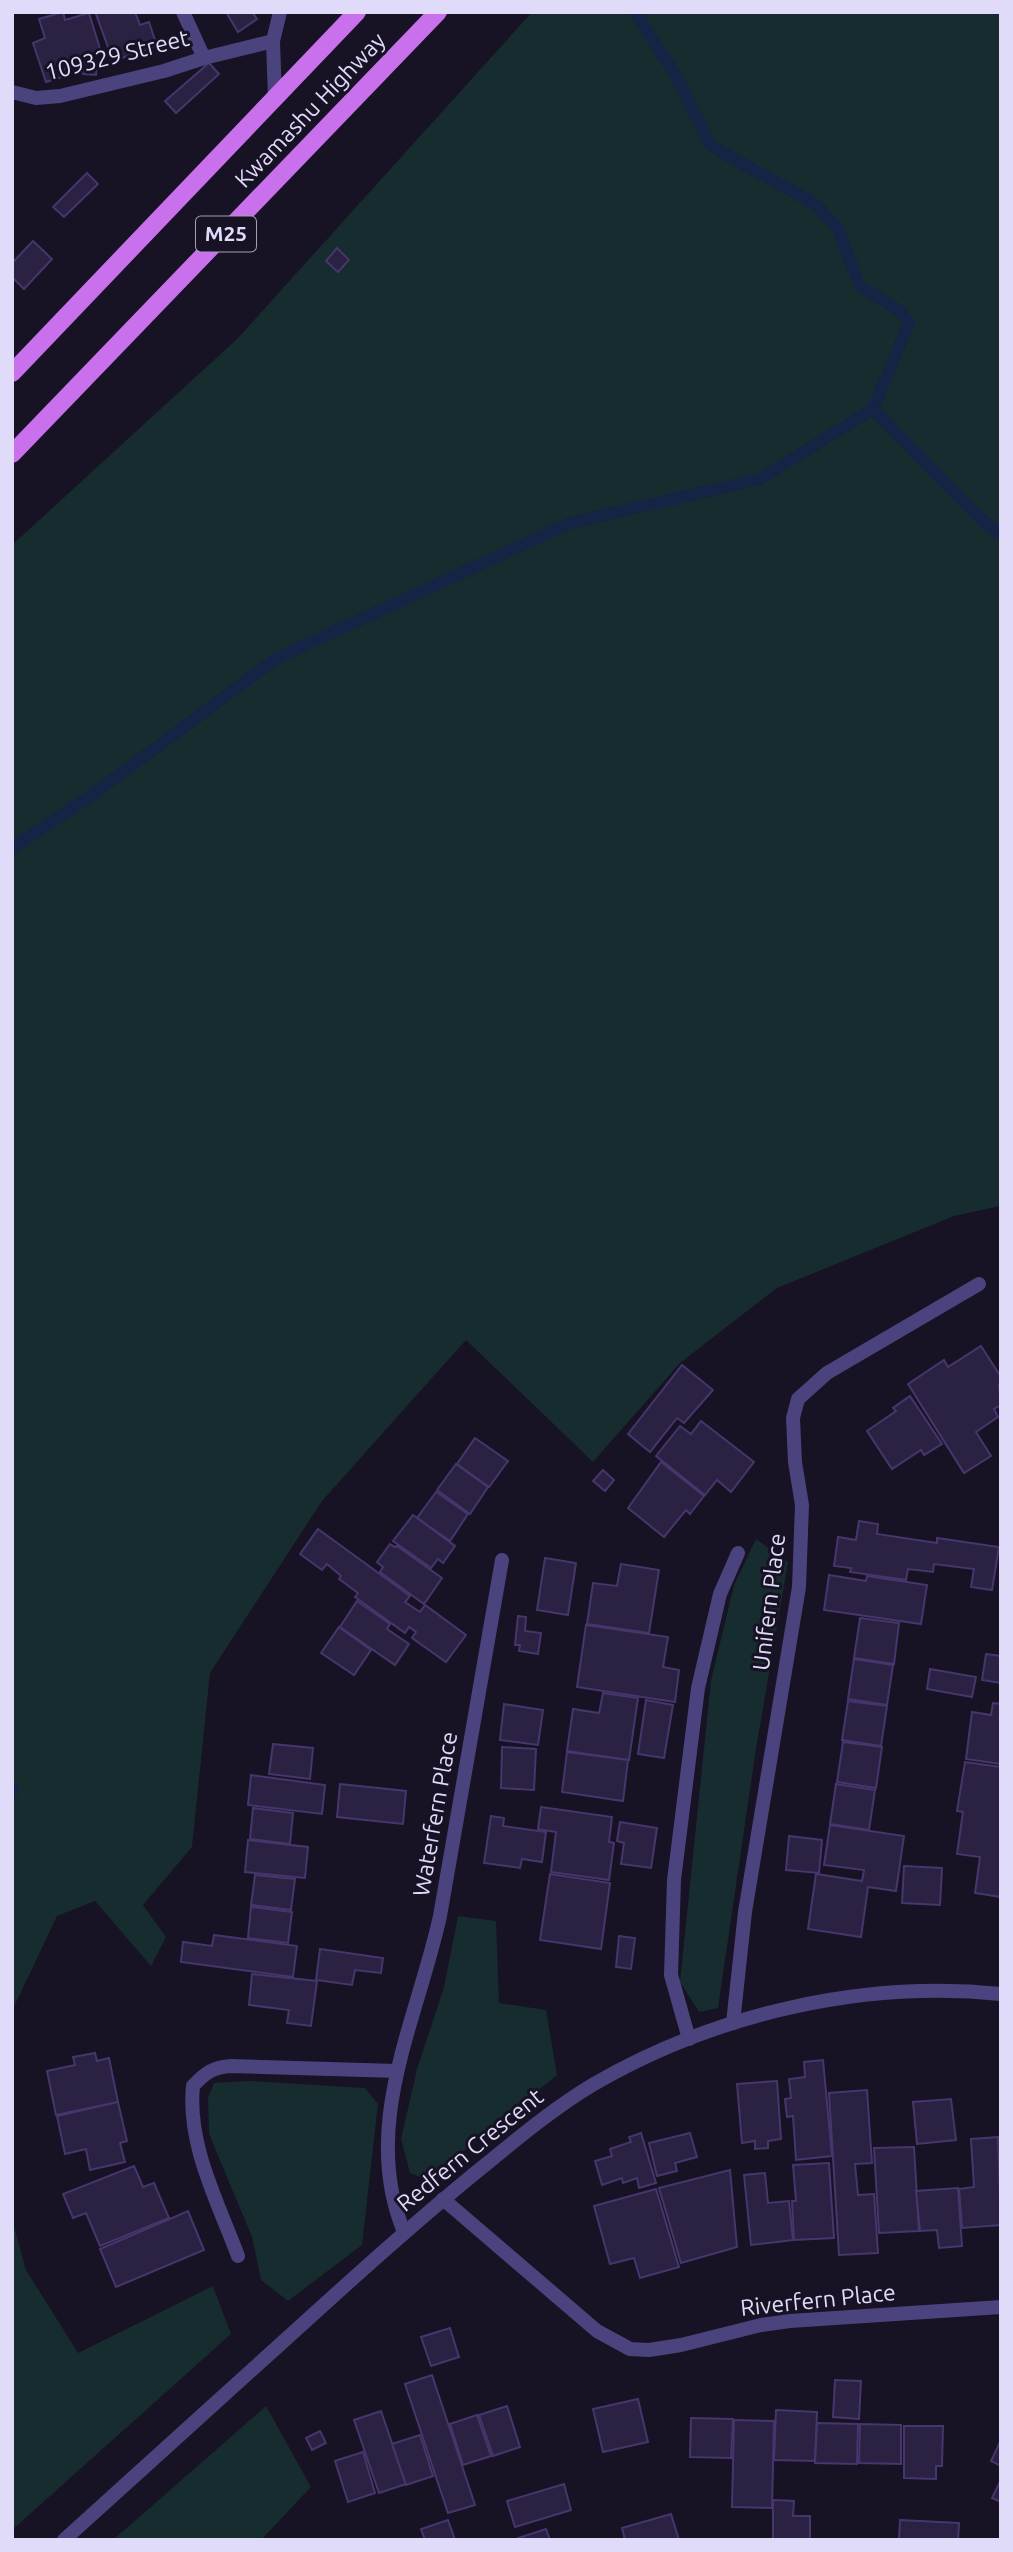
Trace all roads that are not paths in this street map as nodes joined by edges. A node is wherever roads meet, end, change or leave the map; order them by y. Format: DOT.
graph roads {
  1 [pos="183,12"];
  2 [pos="280,12"];
  3 [pos="357,12"];
  4 [pos="438,12"];
  5 [pos="274,41"];
  6 [pos="204,58"];
  7 [pos="12,92"];
  8 [pos="275,99"];
  9 [pos="12,373"];
  10 [pos="12,454"];
  11 [pos="979,1284"];
  12 [pos="738,1553"];
  13 [pos="502,1560"];
  14 [pos="1001,1994"];
  15 [pos="733,2023"];
  16 [pos="689,2039"];
  17 [pos="397,2071"];
  18 [pos="443,2199"];
  19 [pos="404,2232"];
  20 [pos="238,2256"];
  21 [pos="1001,2307"];
  22 [pos="64,2540"];
  1 -- 6 [label="street"];
  2 -- 5 [label="street"];
  3 -- 8 [label="main road, Kwamashu Highway / M25"];
  4 -- 10 [label="main road, Kwamashu Highway / M25"];
  5 -- 6 [label="street, 109329 Street"];
  5 -- 8 [label="street"];
  6 -- 7 [label="street, 109329 Street"];
  8 -- 9 [label="main road, Kwamashu Highway / M25"];
  11 -- 15 [label="street, Unifern Place"];
  12 -- 16 [label="street"];
  13 -- 17 [label="street, Waterfern Place"];
  14 -- 15 [label="street, Redfern Crescent"];
  15 -- 16 [label="street, Redfern Crescent"];
  16 -- 18 [label="street, Redfern Crescent"];
  17 -- 19 [label="street, Waterfern Place"];
  17 -- 20 [label="street"];
  18 -- 19 [label="street, Redfern Crescent"];
  18 -- 21 [label="street, Riverfern Place"];
  19 -- 22 [label="street, Redfern Crescent"];
}
